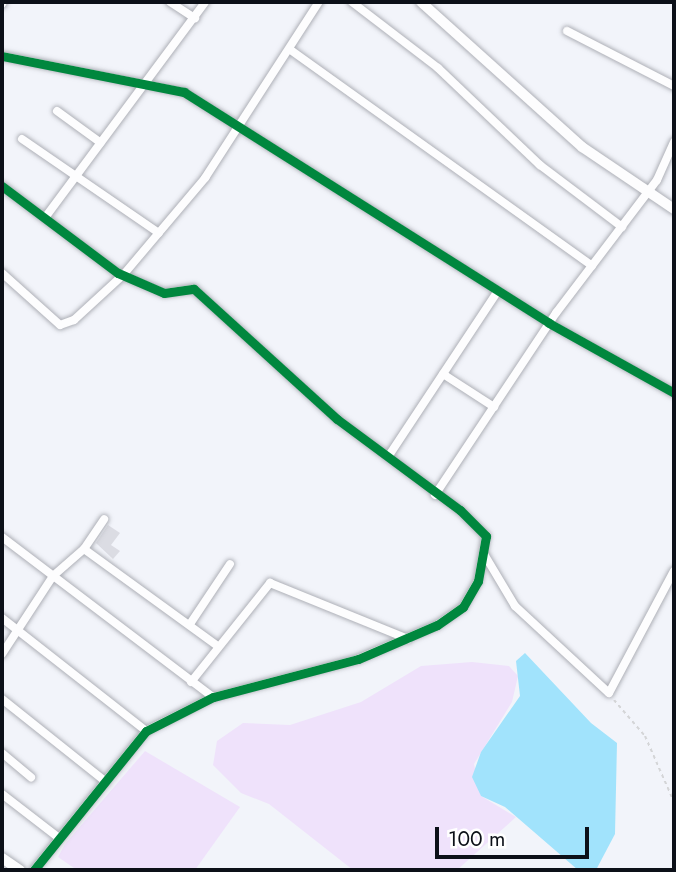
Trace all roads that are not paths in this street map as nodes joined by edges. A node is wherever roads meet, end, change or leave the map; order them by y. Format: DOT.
graph roads {
  1 [pos="170,2"];
  2 [pos="205,2"];
  3 [pos="318,2"];
  4 [pos="352,2"];
  5 [pos="421,2"];
  6 [pos="195,18"];
  7 [pos="567,31"];
  8 [pos="292,51"];
  9 [pos="2,57"];
  10 [pos="146,84"];
  11 [pos="674,86"];
  12 [pos="57,111"];
  13 [pos="243,125"];
  14 [pos="22,139"];
  15 [pos="674,142"];
  16 [pos="101,143"];
  17 [pos="78,174"];
  18 [pos="2,186"];
  19 [pos="646,194"];
  20 [pos="674,209"];
  21 [pos="47,215"];
  22 [pos="622,227"];
  23 [pos="159,233"];
  24 [pos="592,266"];
  25 [pos="2,273"];
  26 [pos="124,274"];
  27 [pos="498,291"];
  28 [pos="550,323"];
  29 [pos="443,374"];
  30 [pos="674,393"];
  31 [pos="494,407"];
  32 [pos="388,457"];
  33 [pos="435,495"];
  34 [pos="104,519"];
  35 [pos="2,537"];
  36 [pos="83,549"];
  37 [pos="484,554"];
  38 [pos="230,564"];
  39 [pos="674,571"];
  40 [pos="53,576"];
  41 [pos="2,618"];
  42 [pos="190,624"];
  43 [pos="17,631"];
  44 [pos="408,639"];
  45 [pos="215,645"];
  46 [pos="2,654"];
  47 [pos="191,682"];
  48 [pos="213,697"];
  49 [pos="2,699"];
  50 [pos="146,731"];
  51 [pos="2,753"];
  52 [pos="31,777"];
  53 [pos="106,782"];
  54 [pos="2,794"];
  55 [pos="59,838"];
  56 [pos="2,858"];
  57 [pos="20,870"];
  58 [pos="34,870"];
  1 -- 6 [label="street"];
  2 -- 6 [label="street"];
  3 -- 8 [label="street"];
  4 -- 22 [label="street"];
  5 -- 19 [label="street"];
  6 -- 10 [label="street"];
  7 -- 11 [label="street"];
  8 -- 13 [label="street"];
  8 -- 24 [label="street"];
  9 -- 10 [label="street"];
  10 -- 13 [label="street"];
  10 -- 16 [label="street"];
  12 -- 16 [label="street"];
  13 -- 23 [label="street"];
  13 -- 27 [label="street"];
  14 -- 17 [label="street"];
  15 -- 19 [label="street"];
  16 -- 17 [label="street"];
  17 -- 21 [label="street"];
  17 -- 23 [label="street"];
  18 -- 21 [label="street"];
  19 -- 20 [label="street"];
  19 -- 22 [label="street"];
  21 -- 26 [label="street"];
  22 -- 24 [label="street"];
  23 -- 26 [label="street"];
  24 -- 28 [label="street"];
  25 -- 26 [label="street"];
  26 -- 32 [label="street"];
  27 -- 28 [label="street"];
  27 -- 29 [label="street"];
  28 -- 30 [label="street"];
  28 -- 31 [label="street"];
  29 -- 31 [label="street"];
  29 -- 32 [label="street"];
  31 -- 33 [label="street"];
  32 -- 33 [label="street"];
  33 -- 37 [label="street"];
  34 -- 36 [label="street"];
  35 -- 40 [label="street"];
  36 -- 40 [label="street"];
  36 -- 42 [label="street"];
  37 -- 39 [label="street"];
  37 -- 44 [label="street"];
  38 -- 42 [label="street"];
  40 -- 43 [label="street"];
  40 -- 47 [label="street"];
  41 -- 43 [label="street"];
  42 -- 45 [label="street"];
  43 -- 46 [label="street"];
  43 -- 50 [label="street"];
  44 -- 45 [label="street"];
  44 -- 48 [label="street"];
  45 -- 47 [label="street"];
  47 -- 48 [label="street"];
  48 -- 50 [label="street"];
  49 -- 53 [label="street"];
  50 -- 53 [label="street"];
  51 -- 52 [label="street"];
  53 -- 55 [label="street"];
  54 -- 55 [label="street"];
  55 -- 58 [label="street"];
  56 -- 57 [label="street"];
}
